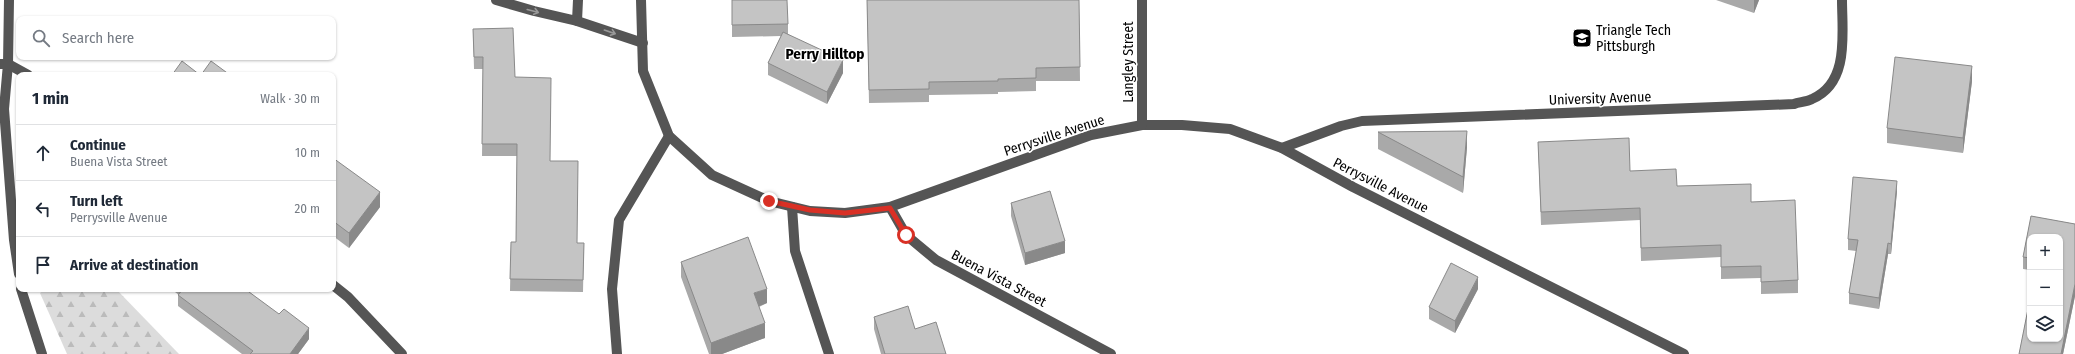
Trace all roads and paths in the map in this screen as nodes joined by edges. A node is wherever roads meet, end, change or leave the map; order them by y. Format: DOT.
graph roads {
  1 [pos="9,0"];
  2 [pos="496,0"];
  3 [pos="578,0"];
  4 [pos="641,0"];
  5 [pos="1142,0"];
  6 [pos="1842,0"];
  7 [pos="577,20"];
  8 [pos="643,43"];
  9 [pos="4,64"];
  10 [pos="21,72"];
  11 [pos="1142,125"];
  12 [pos="668,136"];
  13 [pos="1282,148"];
  14 [pos="792,207"];
  15 [pos="890,208"];
  16 [pos="16,254"];
  17 [pos="336,287"];
  18 [pos="22,292"];
  19 [pos="42,354"];
  20 [pos="402,354"];
  21 [pos="617,354"];
  22 [pos="829,354"];
  23 [pos="1110,354"];
  24 [pos="1684,354"];
  1 -- 9 [label="street"];
  2 -- 7 [label="street, one-way"];
  3 -- 7 [label="street"];
  4 -- 8 [label="street, Perrysville Avenue"];
  5 -- 11 [label="street, Langley Street"];
  6 -- 13 [label="street, University Avenue"];
  7 -- 8 [label="street, one-way"];
  8 -- 12 [label="street, Perrysville Avenue"];
  9 -- 10 [label="street"];
  9 -- 16 [label="street"];
  11 -- 13 [label="street, Perrysville Avenue"];
  11 -- 15 [label="street, Perrysville Avenue"];
  12 -- 14 [label="street, Perrysville Avenue"];
  12 -- 21 [label="street"];
  13 -- 24 [label="street, Perrysville Avenue"];
  14 -- 15 [label="street, Perrysville Avenue"];
  14 -- 22 [label="street"];
  15 -- 23 [label="street, Buena Vista Street"];
  17 -- 20 [label="street"];
  18 -- 19 [label="street"];
}
